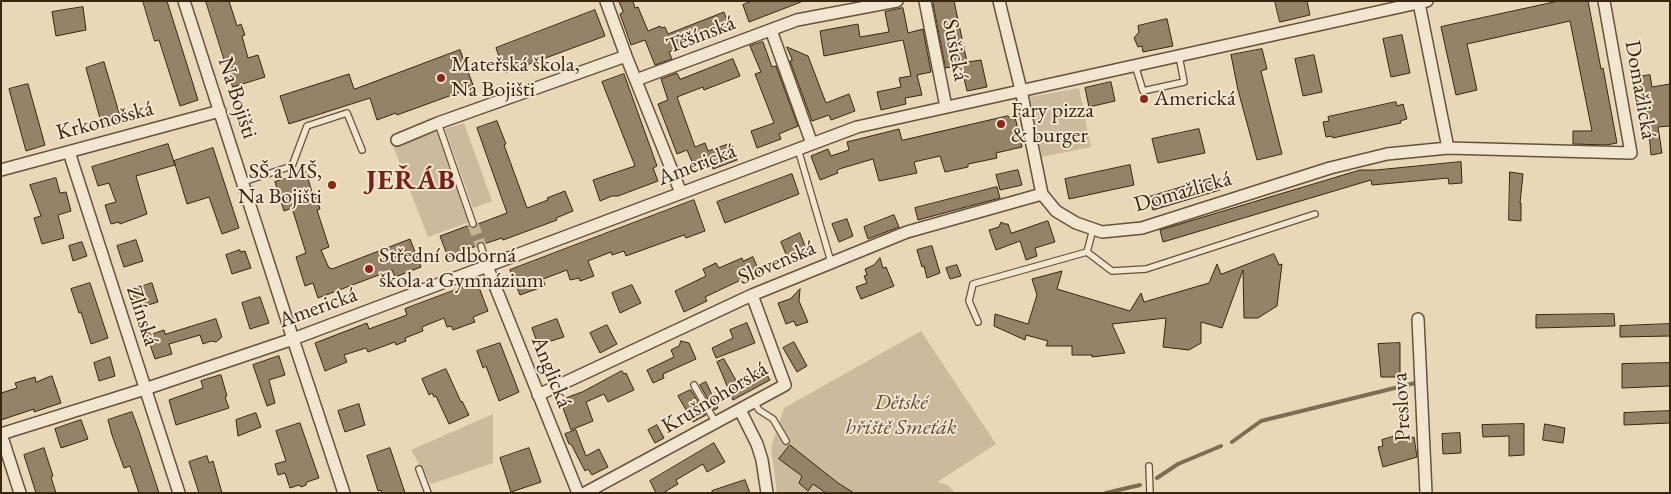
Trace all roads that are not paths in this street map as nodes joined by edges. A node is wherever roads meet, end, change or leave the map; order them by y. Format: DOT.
graph roads {
  1 [pos="184,1"];
  2 [pos="606,1"];
  3 [pos="897,1"];
  4 [pos="924,1"];
  5 [pos="999,1"];
  6 [pos="1604,1"];
  7 [pos="1423,2"];
  8 [pos="771,30"];
  9 [pos="626,56"];
  10 [pos="1179,56"];
  11 [pos="1135,66"];
  12 [pos="636,80"];
  13 [pos="1021,90"];
  14 [pos="946,107"];
  15 [pos="220,111"];
  16 [pos="438,123"];
  17 [pos="397,140"];
  18 [pos="812,144"];
  19 [pos="1448,148"];
  20 [pos="797,149"];
  21 [pos="362,150"];
  22 [pos="69,152"];
  23 [pos="1,170"];
  24 [pos="243,182"];
  25 [pos="681,193"];
  26 [pos="1042,194"];
  27 [pos="1315,214"];
  28 [pos="474,224"];
  29 [pos="1093,229"];
  30 [pos="481,246"];
  31 [pos="1087,252"];
  32 [pos="831,262"];
  33 [pos="487,266"];
  34 [pos="752,295"];
  35 [pos="1418,319"];
  36 [pos="978,322"];
  37 [pos="293,339"];
  38 [pos="694,385"];
  39 [pos="145,389"];
  40 [pos="538,395"];
  41 [pos="754,402"];
  42 [pos="740,410"];
  43 [pos="716,423"];
  44 [pos="1,434"];
  45 [pos="786,441"];
  46 [pos="1149,466"];
  47 [pos="418,468"];
  48 [pos="20,493"];
  49 [pos="179,493"];
  50 [pos="344,493"];
  51 [pos="428,493"];
  52 [pos="578,493"];
  53 [pos="585,493"];
  54 [pos="767,493"];
  55 [pos="1150,493"];
  56 [pos="1426,493"];
  1 -- 15 [label="street, Na Bojišti"];
  2 -- 9 [label="street"];
  3 -- 8 [label="street, Těšínská"];
  4 -- 14 [label="street, Sušická"];
  5 -- 13 [label="street"];
  6 -- 19 [label="street, Domažlická"];
  7 -- 10 [label="street, Americká"];
  7 -- 19 [label="street"];
  8 -- 12 [label="street, Těšínská"];
  8 -- 18 [label="street"];
  9 -- 12 [label="street"];
  9 -- 16 [label="street"];
  10 -- 11 [label="street, Americká"];
  10 -- 11 [label="lane"];
  11 -- 13 [label="street, Americká"];
  12 -- 25 [label="street"];
  13 -- 14 [label="street, Americká"];
  13 -- 26 [label="street"];
  14 -- 18 [label="street, Americká"];
  15 -- 22 [label="street, Krkonošská"];
  15 -- 24 [label="street, Na Bojišti"];
  16 -- 17 [label="street"];
  16 -- 28 [label="lane"];
  18 -- 20 [label="street, Americká"];
  19 -- 29 [label="street, Domažlická"];
  20 -- 25 [label="street, Americká"];
  20 -- 32 [label="lane"];
  21 -- 24 [label="lane"];
  22 -- 23 [label="street, Krkonošská"];
  22 -- 39 [label="street, Zlínská"];
  24 -- 37 [label="street, Na Bojišti"];
  25 -- 33 [label="street, Americká"];
  26 -- 29 [label="street, Domažlická"];
  26 -- 32 [label="street, Slovenská"];
  27 -- 31 [label="lane"];
  29 -- 31 [label="lane"];
  30 -- 33 [label="lane"];
  31 -- 36 [label="lane"];
  32 -- 34 [label="street, Slovenská"];
  33 -- 37 [label="street, Americká"];
  33 -- 40 [label="street, Anglická"];
  34 -- 40 [label="street, Slovenská"];
  34 -- 41 [label="street, Krušnohorská"];
  35 -- 56 [label="street, Preslova"];
  37 -- 39 [label="street, Americká"];
  37 -- 50 [label="street, Na Bojišti"];
  38 -- 43 [label="lane"];
  39 -- 44 [label="street, Americká"];
  39 -- 49 [label="street, Zlínská"];
  40 -- 52 [label="street, Anglická"];
  41 -- 42 [label="street, Krušnohorská"];
  41 -- 45 [label="lane"];
  42 -- 43 [label="street, Krušnohorská"];
  42 -- 54 [label="street"];
  43 -- 53 [label="street, Krušnohorská"];
  44 -- 48 [label="street"];
  46 -- 55 [label="lane"];
  47 -- 51 [label="lane"];
}
